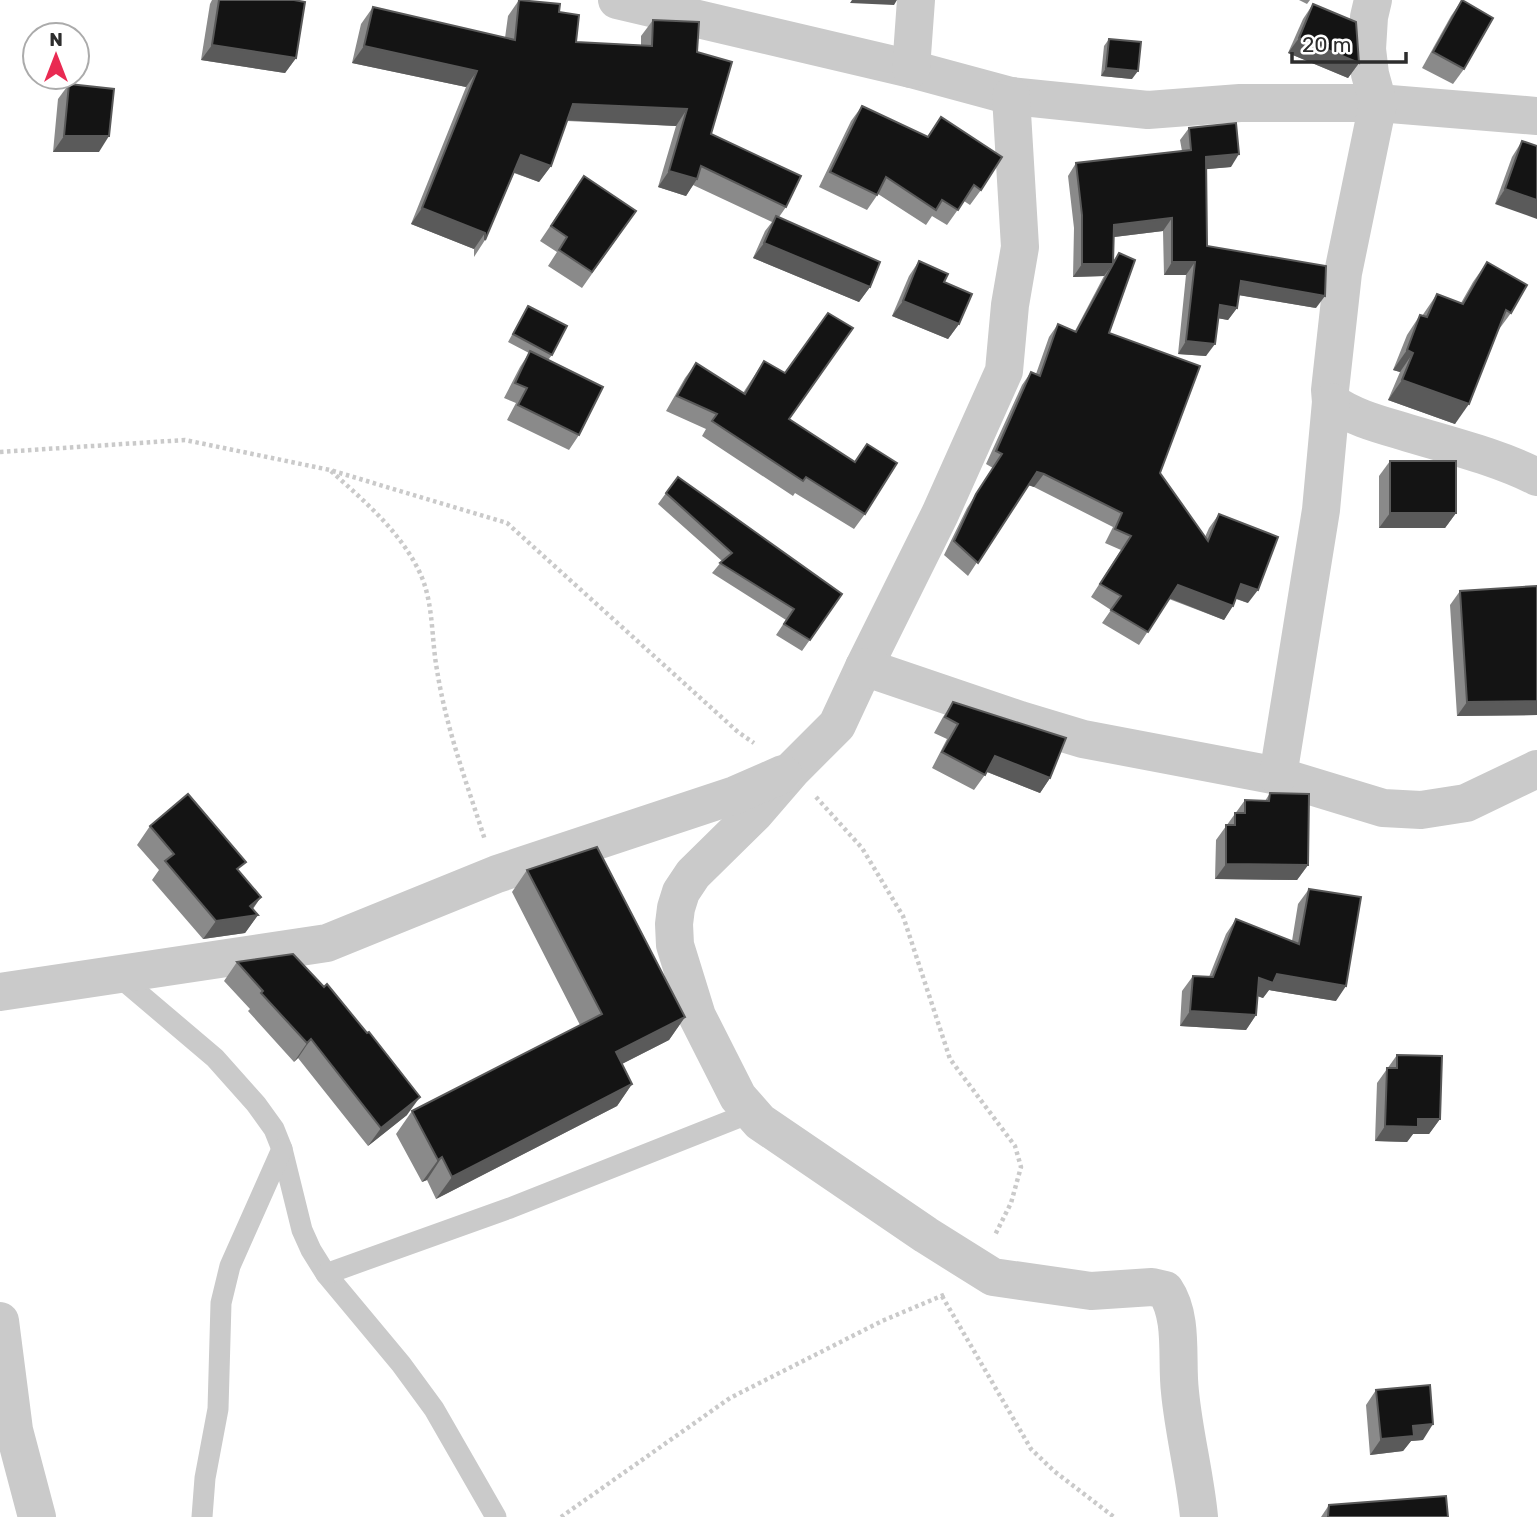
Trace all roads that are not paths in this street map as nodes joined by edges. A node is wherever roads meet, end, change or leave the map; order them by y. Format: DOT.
graph roads {
  1 [pos="617,0"];
  2 [pos="916,0"];
  3 [pos="1373,0"];
  4 [pos="911,69"];
  5 [pos="1011,96"];
  6 [pos="1378,103"];
  7 [pos="1537,116"];
  8 [pos="1331,402"];
  9 [pos="1537,477"];
  10 [pos="864,667"];
  11 [pos="1537,769"];
  12 [pos="792,770"];
  13 [pos="1278,776"];
  14 [pos="116,974"];
  15 [pos="0,992"];
  16 [pos="750,1113"];
  17 [pos="282,1149"];
  18 [pos="326,1274"];
  19 [pos="0,1321"];
  20 [pos="37,1517"];
  21 [pos="202,1517"];
  22 [pos="496,1517"];
  23 [pos="1199,1517"];
  1 -- 4 [label="street"];
  2 -- 4 [label="street"];
  3 -- 6 [label="street"];
  4 -- 5 [label="street"];
  5 -- 6 [label="street"];
  5 -- 10 [label="street"];
  6 -- 7 [label="street"];
  6 -- 8 [label="street"];
  8 -- 9 [label="street"];
  8 -- 13 [label="street"];
  10 -- 12 [label="street"];
  10 -- 13 [label="street"];
  11 -- 13 [label="street"];
  12 -- 14 [label="street"];
  12 -- 16 [label="street"];
  14 -- 15 [label="street"];
  14 -- 17 [label="lane"];
  16 -- 18 [label="lane"];
  16 -- 23 [label="street"];
  17 -- 18 [label="lane"];
  17 -- 21 [label="lane"];
  18 -- 22 [label="lane"];
  19 -- 20 [label="street"];
}
